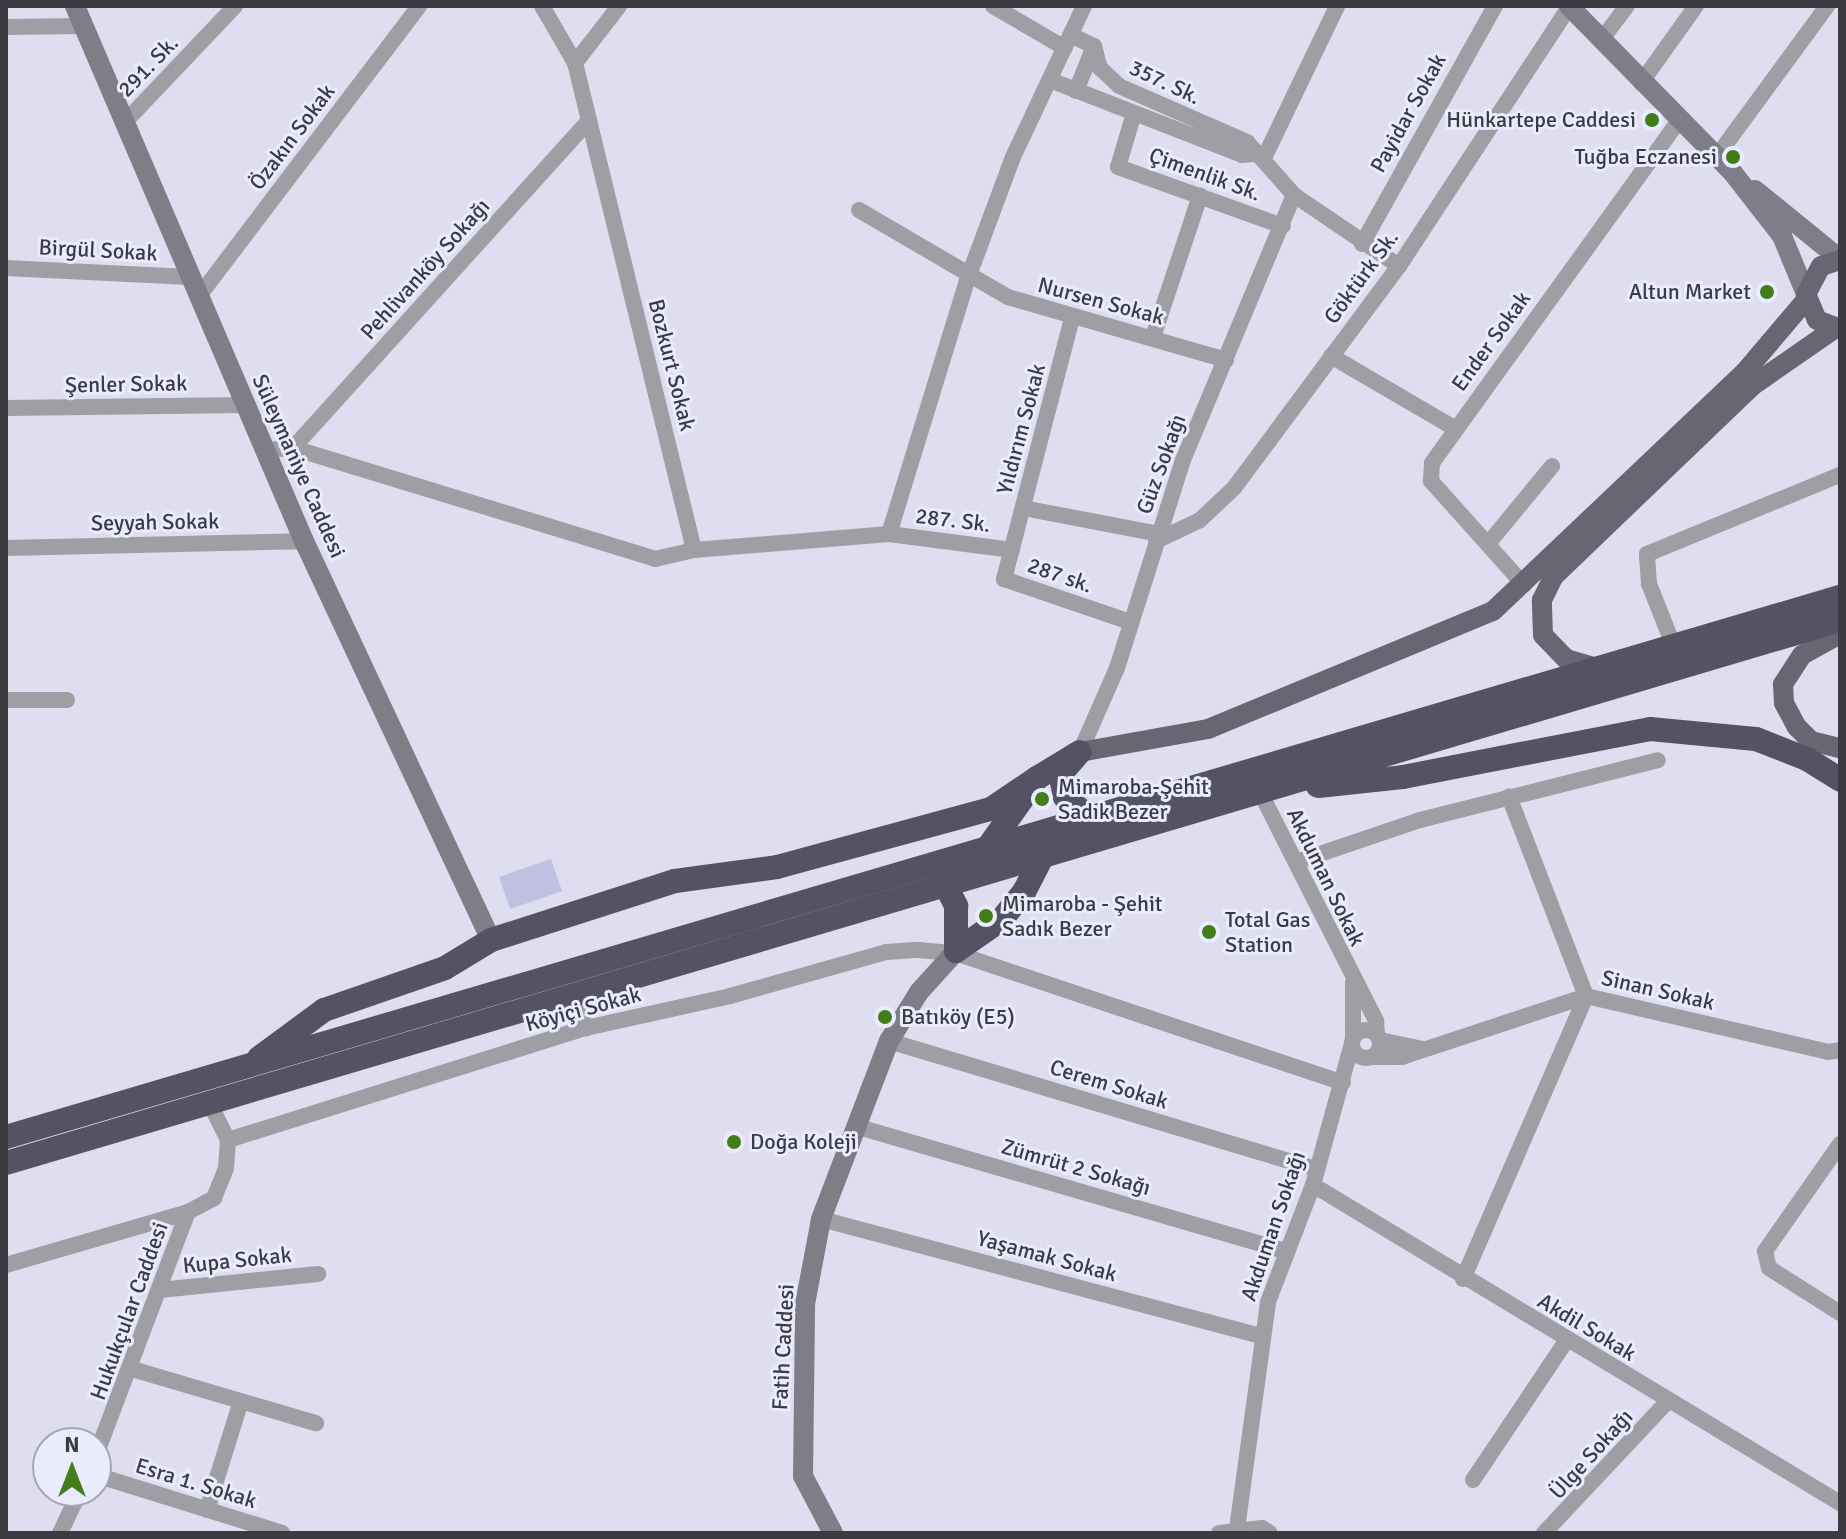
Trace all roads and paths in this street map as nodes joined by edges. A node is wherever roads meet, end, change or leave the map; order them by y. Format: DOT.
graph roads {
  1 [pos="75,6"];
  2 [pos="235,6"];
  3 [pos="419,6"];
  4 [pos="542,6"];
  5 [pos="619,6"];
  6 [pos="993,6"];
  7 [pos="1084,6"];
  8 [pos="1337,6"];
  9 [pos="1495,6"];
  10 [pos="1569,6"];
  11 [pos="1627,6"];
  12 [pos="1696,6"];
  13 [pos="1827,6"];
  14 [pos="84,26"];
  15 [pos="6,27"];
  16 [pos="1602,39"];
  17 [pos="1068,42"];
  18 [pos="1094,46"];
  19 [pos="575,63"];
  20 [pos="1050,80"];
  21 [pos="1641,83"];
  22 [pos="1076,91"];
  23 [pos="1134,113"];
  24 [pos="1681,118"];
  25 [pos="589,120"];
  26 [pos="125,122"];
  27 [pos="1259,156"];
  28 [pos="1717,156"];
  29 [pos="1733,173"];
  30 [pos="1294,195"];
  31 [pos="1200,196"];
  32 [pos="859,210"];
  33 [pos="1283,226"];
  34 [pos="1362,244"];
  35 [pos="1840,259"];
  36 [pos="1399,266"];
  37 [pos="6,268"];
  38 [pos="189,277"];
  39 [pos="968,278"];
  40 [pos="199,296"];
  41 [pos="1806,297"];
  42 [pos="1072,318"];
  43 [pos="1837,329"];
  44 [pos="1153,337"];
  45 [pos="1331,356"];
  46 [pos="1226,360"];
  47 [pos="246,405"];
  48 [pos="6,408"];
  49 [pos="1454,428"];
  50 [pos="293,448"];
  51 [pos="265,450"];
  52 [pos="1552,466"];
  53 [pos="1840,475"];
  54 [pos="1023,508"];
  55 [pos="889,534"];
  56 [pos="1158,538"];
  57 [pos="304,541"];
  58 [pos="1488,544"];
  59 [pos="6,548"];
  60 [pos="694,550"];
  61 [pos="1012,550"];
  62 [pos="1524,585"];
  63 [pos="1840,597"];
  64 [pos="1840,620"];
  65 [pos="1130,622"];
  66 [pos="1840,634"];
  67 [pos="1674,647"];
  68 [pos="1601,669"];
  69 [pos="6,700"];
  70 [pos="67,700"];
  71 [pos="1840,748"];
  72 [pos="1080,752"];
  73 [pos="1658,760"];
  74 [pos="1037,778"];
  75 [pos="1840,780"];
  76 [pos="1260,792"];
  77 [pos="1509,796"];
  78 [pos="1088,816"];
  79 [pos="989,846"];
  80 [pos="1043,855"];
  81 [pos="1296,862"];
  82 [pos="945,884"];
  83 [pos="491,940"];
  84 [pos="956,952"];
  85 [pos="1353,983"];
  86 [pos="572,993"];
  87 [pos="1586,996"];
  88 [pos="586,1028"];
  89 [pos="1378,1038"];
  90 [pos="889,1041"];
  91 [pos="1352,1041"];
  92 [pos="1424,1049"];
  93 [pos="1840,1050"];
  94 [pos="1370,1057"];
  95 [pos="243,1068"];
  96 [pos="1343,1082"];
  97 [pos="210,1104"];
  98 [pos="855,1126"];
  99 [pos="6,1137"];
  100 [pos="228,1140"];
  101 [pos="1840,1144"];
  102 [pos="6,1163"];
  103 [pos="1315,1177"];
  104 [pos="188,1212"];
  105 [pos="821,1219"];
  106 [pos="1285,1251"];
  107 [pos="6,1265"];
  108 [pos="318,1274"];
  109 [pos="1463,1279"];
  110 [pos="160,1290"];
  111 [pos="1840,1313"];
  112 [pos="1262,1336"];
  113 [pos="1566,1341"];
  114 [pos="132,1369"];
  115 [pos="241,1401"];
  116 [pos="1667,1402"];
  117 [pos="316,1423"];
  118 [pos="108,1427"];
  119 [pos="112,1480"];
  120 [pos="1473,1480"];
  121 [pos="1840,1503"];
  122 [pos="72,1507"];
  123 [pos="207,1510"];
  124 [pos="1237,1529"];
  125 [pos="1265,1531"];
  126 [pos="60,1533"];
  127 [pos="282,1533"];
  128 [pos="833,1533"];
  129 [pos="1219,1533"];
  130 [pos="1544,1533"];
  1 -- 14 [label="main road, Süleymaniye Caddesi"];
  2 -- 26 [label="street, 291. Sk."];
  3 -- 40 [label="street, Özakın Sokak"];
  4 -- 19 [label="street, Bozkurt Sokak"];
  5 -- 19 [label="street"];
  6 -- 17 [label="street"];
  7 -- 17 [label="street"];
  8 -- 27 [label="street"];
  9 -- 34 [label="street, Payidar Sokak"];
  10 -- 16 [label="main road"];
  10 -- 36 [label="street, Göktürk Sk."];
  11 -- 16 [label="street"];
  12 -- 21 [label="street"];
  13 -- 28 [label="street"];
  14 -- 15 [label="street"];
  14 -- 26 [label="main road, Süleymaniye Caddesi"];
  16 -- 21 [label="main road"];
  17 -- 18 [label="street"];
  17 -- 20 [label="street"];
  18 -- 22 [label="street"];
  18 -- 27 [label="street, 357. Sk."];
  19 -- 25 [label="street, Bozkurt Sokak"];
  20 -- 22 [label="street, 357. Sk."];
  20 -- 39 [label="street"];
  21 -- 24 [label="main road"];
  22 -- 23 [label="street, 357. Sk."];
  23 -- 27 [label="street, 357. Sk."];
  23 -- 31 [label="street, Çimenlik Sk."];
  24 -- 28 [label="main road"];
  24 -- 49 [label="street, Ender Sokak"];
  25 -- 50 [label="street, Pehlivanköy Sokağı"];
  25 -- 60 [label="street, Bozkurt Sokak"];
  26 -- 38 [label="main road, Süleymaniye Caddesi"];
  27 -- 30 [label="street, 357. Sk."];
  28 -- 29 [label="main road"];
  29 -- 35 [label="main road"];
  29 -- 41 [label="main road"];
  30 -- 33 [label="street, Güz Sokağı"];
  30 -- 34 [label="street, 357. Sk."];
  31 -- 33 [label="street, Çimenlik Sk."];
  31 -- 44 [label="street"];
  32 -- 39 [label="street, Nursen Sokak"];
  33 -- 46 [label="street, Güz Sokağı"];
  34 -- 36 [label="street, 357. Sk."];
  35 -- 41 [label="main road"];
  36 -- 45 [label="street, Göktürk Sk."];
  37 -- 38 [label="street, Birgül Sokak"];
  38 -- 40 [label="main road, Süleymaniye Caddesi"];
  39 -- 42 [label="street, Nursen Sokak"];
  39 -- 55 [label="street"];
  40 -- 47 [label="main road, Süleymaniye Caddesi"];
  41 -- 43 [label="main road"];
  41 -- 62 [label="main road"];
  42 -- 44 [label="street, Nursen Sokak"];
  42 -- 54 [label="street, Yıldırım Sokak"];
  43 -- 68 [label="main road"];
  44 -- 46 [label="street, Nursen Sokak"];
  45 -- 49 [label="street"];
  45 -- 56 [label="street, Göktürk Sk."];
  46 -- 56 [label="street, Güz Sokağı"];
  47 -- 48 [label="street, Şenler Sokak"];
  47 -- 51 [label="main road, Süleymaniye Caddesi"];
  49 -- 58 [label="street, Ender Sokak"];
  50 -- 51 [label="street"];
  50 -- 60 [label="street"];
  51 -- 57 [label="main road, Süleymaniye Caddesi"];
  52 -- 58 [label="street"];
  53 -- 67 [label="street"];
  54 -- 56 [label="street"];
  54 -- 61 [label="street, Yıldırım Sokak"];
  55 -- 60 [label="street"];
  55 -- 61 [label="street, 287. Sk."];
  56 -- 65 [label="street, Güz Sokağı"];
  57 -- 59 [label="street, Seyyah Sokak"];
  57 -- 83 [label="main road, Süleymaniye Caddesi"];
  58 -- 62 [label="street, Ender Sokak"];
  61 -- 65 [label="street, 287 sk."];
  62 -- 72 [label="main road"];
  63 -- 67 [label="highway"];
  64 -- 76 [label="highway"];
  65 -- 72 [label="street, Güz Sokağı"];
  66 -- 71 [label="main road"];
  67 -- 68 [label="highway"];
  68 -- 78 [label="highway"];
  69 -- 70 [label="street"];
  72 -- 74 [label="highway"];
  72 -- 78 [label="highway"];
  73 -- 77 [label="street"];
  74 -- 79 [label="highway"];
  74 -- 83 [label="highway"];
  75 -- 76 [label="highway"];
  76 -- 80 [label="highway"];
  76 -- 81 [label="street, Akduman Sokak"];
  77 -- 81 [label="street"];
  77 -- 87 [label="street"];
  78 -- 79 [label="highway"];
  79 -- 95 [label="highway"];
  80 -- 82 [label="highway"];
  80 -- 84 [label="highway"];
  81 -- 85 [label="street, Akduman Sokak"];
  82 -- 84 [label="highway"];
  82 -- 86 [label="highway"];
  83 -- 95 [label="highway"];
  84 -- 88 [label="street, Köyiçi Sokak"];
  84 -- 90 [label="main road, Fatih Caddesi"];
  84 -- 96 [label="street, Köyiçi Sokak"];
  85 -- 89 [label="street, Akduman Sokak"];
  85 -- 91 [label="street, Akduman Sokak"];
  86 -- 88 [label="street"];
  86 -- 97 [label="highway"];
  87 -- 92 [label="street, Sinan Sokak"];
  87 -- 93 [label="street, Sinan Sokak"];
  87 -- 109 [label="street"];
  88 -- 100 [label="street, Köyiçi Sokak"];
  89 -- 91 [label="street, Sinan Sokak"];
  89 -- 92 [label="street, Sinan Sokak"];
  89 -- 94 [label="street"];
  90 -- 98 [label="main road, Fatih Caddesi"];
  90 -- 103 [label="street, Cerem Sokak"];
  91 -- 94 [label="street"];
  91 -- 96 [label="street, Akduman Sokağı"];
  92 -- 94 [label="street, Sinan Sokak"];
  94 -- 96 [label="street, Akduman Sokağı"];
  95 -- 99 [label="highway"];
  96 -- 103 [label="street, Akduman Sokağı"];
  97 -- 100 [label="street"];
  97 -- 102 [label="highway"];
  98 -- 105 [label="main road, Fatih Caddesi"];
  98 -- 106 [label="street, Zümrüt 2 Sokağı"];
  100 -- 104 [label="street, Hukukçular Caddesi"];
  101 -- 111 [label="street"];
  103 -- 106 [label="street, Akduman Sokağı"];
  103 -- 109 [label="street, Akdil Sokak"];
  104 -- 107 [label="street"];
  104 -- 110 [label="street, Hukukçular Caddesi"];
  105 -- 112 [label="street, Yaşamak Sokak"];
  105 -- 128 [label="main road, Fatih Caddesi"];
  106 -- 112 [label="street, Akduman Sokağı"];
  108 -- 110 [label="street, Kupa Sokak"];
  109 -- 113 [label="street, Akdil Sokak"];
  110 -- 114 [label="street, Hukukçular Caddesi"];
  112 -- 124 [label="street, Akduman Sokağı"];
  113 -- 116 [label="street, Akdil Sokak"];
  113 -- 120 [label="street"];
  114 -- 115 [label="street"];
  114 -- 118 [label="street, Hukukçular Caddesi"];
  115 -- 117 [label="street"];
  115 -- 123 [label="street"];
  116 -- 121 [label="street, Akdil Sokak"];
  116 -- 130 [label="street, Ülge Sokağı"];
  119 -- 123 [label="street, Esra 1. Sokak"];
  122 -- 126 [label="street"];
  123 -- 127 [label="street, Esra 1. Sokak"];
  124 -- 125 [label="street"];
  124 -- 129 [label="street"];
}
